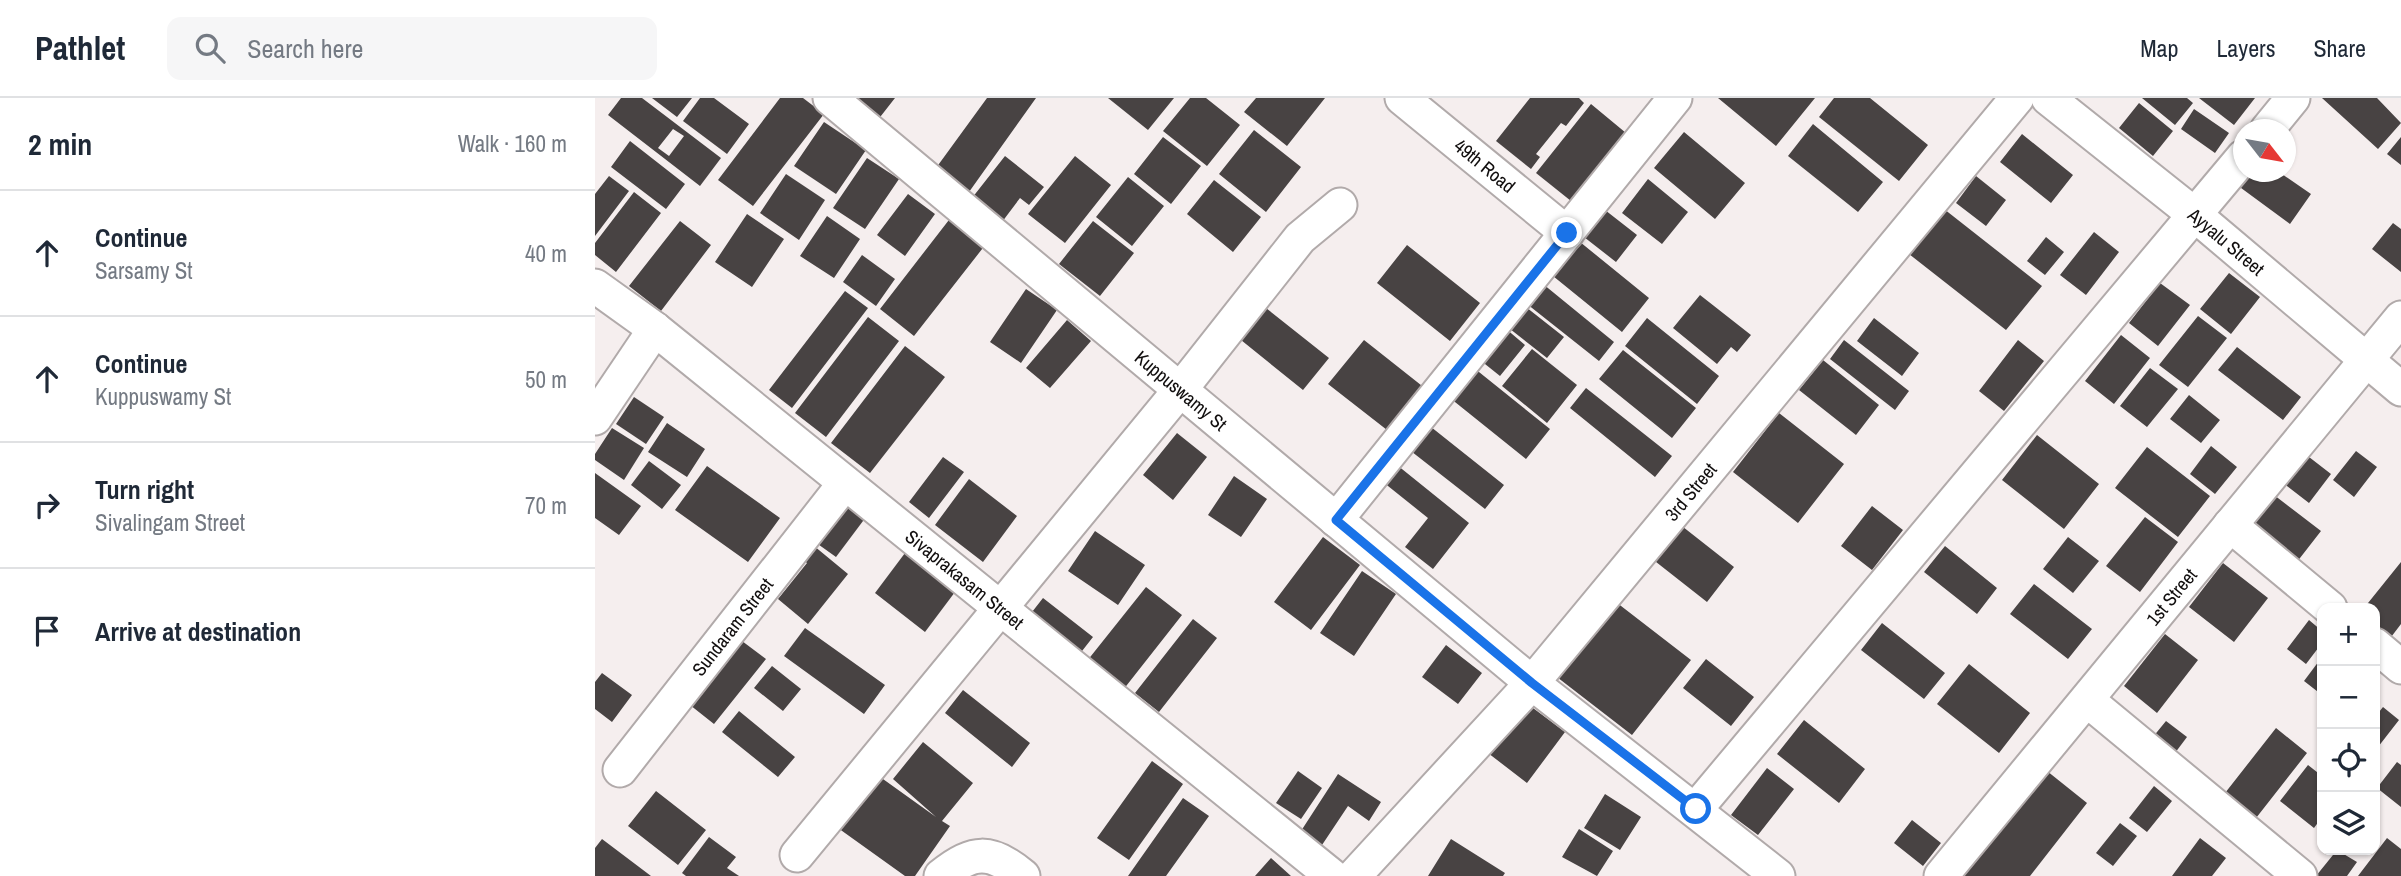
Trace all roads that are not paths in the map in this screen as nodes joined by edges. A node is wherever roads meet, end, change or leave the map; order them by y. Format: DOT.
graph roads {
  1 [pos="830,98"];
  2 [pos="1402,98"];
  3 [pos="1675,98"];
  4 [pos="2017,98"];
  5 [pos="2048,98"];
  6 [pos="2293,98"];
  7 [pos="2276,119"];
  8 [pos="2233,169"];
  9 [pos="1340,205"];
  10 [pos="2195,215"];
  11 [pos="1567,233"];
  12 [pos="595,286"];
  13 [pos="2401,318"];
  14 [pos="655,329"];
  15 [pos="2367,359"];
  16 [pos="2401,389"];
  17 [pos="1180,390"];
  18 [pos="595,418"];
  19 [pos="845,482"];
  20 [pos="1336,520"];
  21 [pos="2230,525"];
  22 [pos="2324,603"];
  23 [pos="1001,608"];
  24 [pos="2380,649"];
  25 [pos="2401,667"];
  26 [pos="1532,683"];
  27 [pos="2087,700"];
  28 [pos="620,770"];
  29 [pos="1696,809"];
  30 [pos="797,855"];
  31 [pos="941,876"];
  32 [pos="1023,876"];
  33 [pos="1332,876"];
  34 [pos="1354,876"];
  35 [pos="1778,876"];
  36 [pos="1941,876"];
  37 [pos="2299,876"];
  1 -- 17 [label="street, Kuppuswamy St"];
  2 -- 11 [label="street, 49th Road"];
  3 -- 11 [label="street"];
  4 -- 26 [label="street, 3rd Street"];
  5 -- 10 [label="street, Ayyalu Street"];
  6 -- 7 [label="street"];
  8 -- 10 [label="street"];
  9 -- 17 [label="street"];
  10 -- 15 [label="street, Ayyalu Street"];
  10 -- 29 [label="street"];
  11 -- 20 [label="street"];
  12 -- 14 [label="street, Sivaprakasam Street"];
  13 -- 15 [label="street, 1st Street"];
  14 -- 18 [label="street"];
  14 -- 19 [label="street, Sivaprakasam Street"];
  15 -- 16 [label="street, Ayyalu Street"];
  15 -- 21 [label="street, 1st Street"];
  17 -- 20 [label="street, Kuppuswamy St"];
  17 -- 23 [label="street"];
  19 -- 23 [label="street, Sivaprakasam Street"];
  19 -- 28 [label="street, Sundaram Street"];
  20 -- 26 [label="street, Kuppuswamy St"];
  21 -- 22 [label="street"];
  21 -- 27 [label="street, 1st Street"];
  23 -- 30 [label="street"];
  23 -- 33 [label="street, Sivaprakasam Street"];
  24 -- 25 [label="street"];
  26 -- 29 [label="street, Kuppuswamy St"];
  26 -- 34 [label="street, 3rd Street"];
  27 -- 36 [label="street, 1st Street"];
  27 -- 37 [label="street"];
  29 -- 35 [label="street, Kuppuswamy St"];
  31 -- 32 [label="street"];
}
